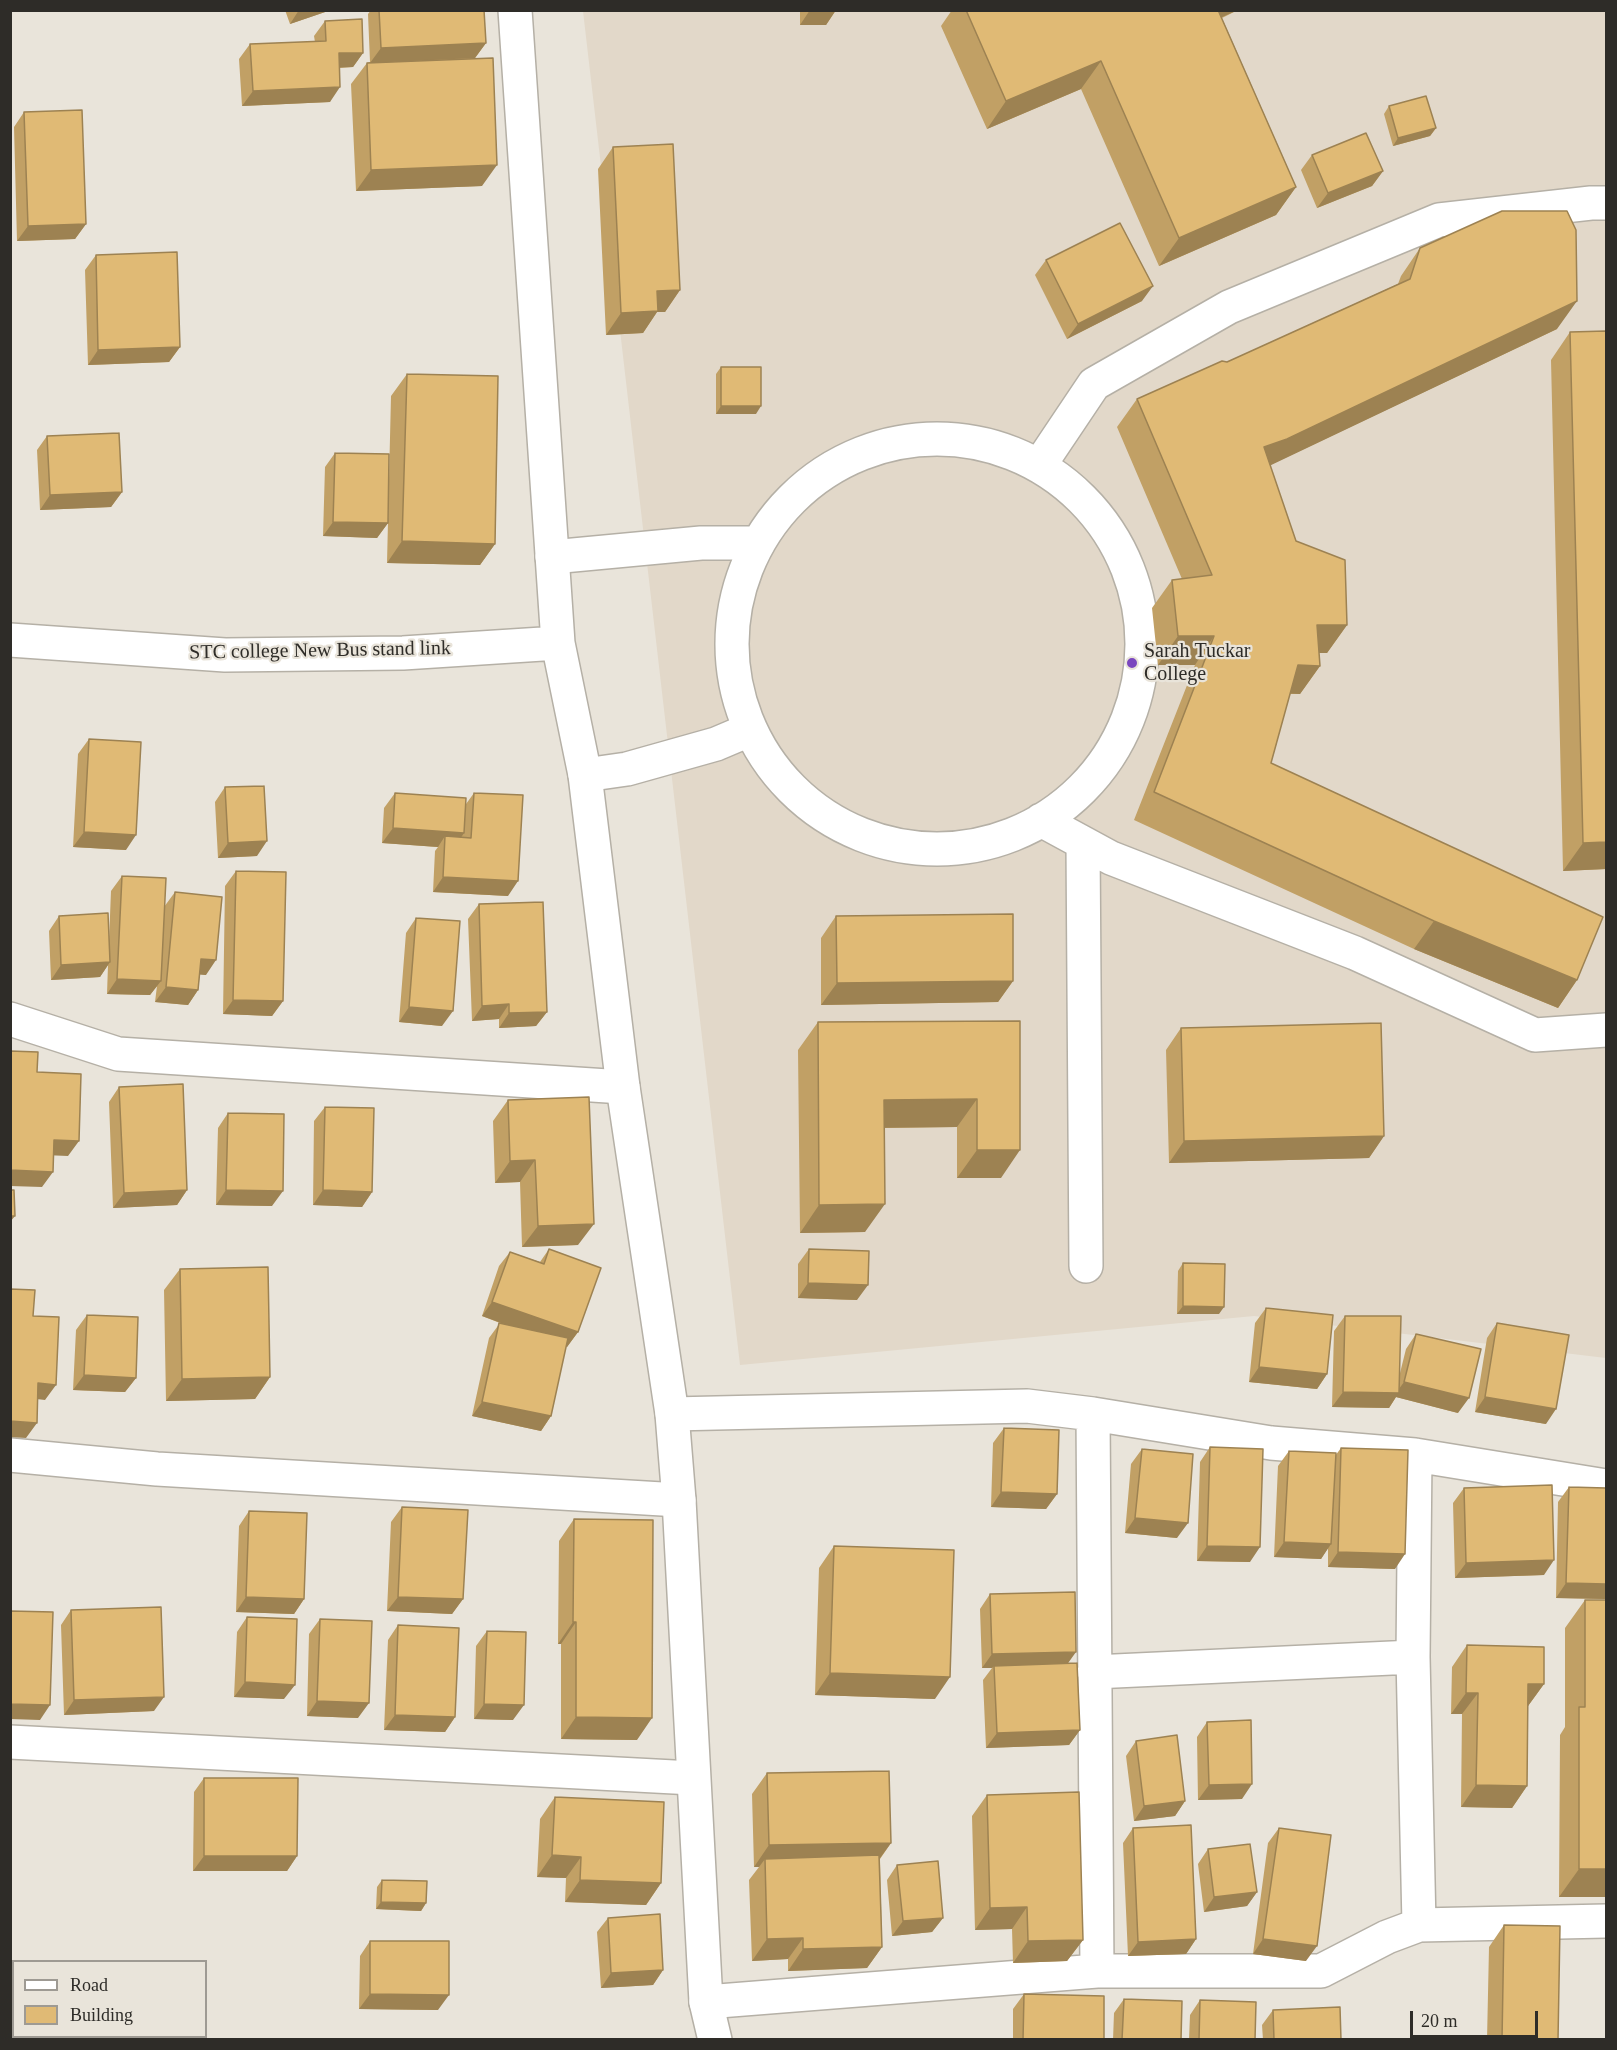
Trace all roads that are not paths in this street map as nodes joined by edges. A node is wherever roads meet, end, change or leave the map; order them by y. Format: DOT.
graph roads {
  1 [pos="515,10"];
  2 [pos="1606,203"];
  3 [pos="1039,466"];
  4 [pos="758,543"];
  5 [pos="552,558"];
  6 [pos="10,640"];
  7 [pos="558,643"];
  8 [pos="749,730"];
  9 [pos="585,775"];
  10 [pos="1041,820"];
  11 [pos="1083,843"];
  12 [pos="10,1019"];
  13 [pos="1606,1030"];
  14 [pos="622,1087"];
  15 [pos="1086,1266"];
  16 [pos="672,1414"];
  17 [pos="1093,1414"];
  18 [pos="10,1455"];
  19 [pos="1415,1455"];
  20 [pos="1606,1486"];
  21 [pos="679,1500"];
  22 [pos="1413,1656"];
  23 [pos="1094,1672"];
  24 [pos="10,1742"];
  25 [pos="693,1778"];
  26 [pos="1606,1921"];
  27 [pos="1419,1925"];
  28 [pos="1098,1971"];
  29 [pos="706,2002"];
  30 [pos="715,2040"];
  1 -- 5 [label="street"];
  2 -- 3 [label="street"];
  3 -- 4 [label="street"];
  3 -- 10 [label="street"];
  4 -- 5 [label="street"];
  4 -- 8 [label="street"];
  5 -- 7 [label="street"];
  6 -- 7 [label="street, STC college New Bus stand link"];
  7 -- 9 [label="street"];
  8 -- 9 [label="street"];
  8 -- 10 [label="street"];
  9 -- 14 [label="street"];
  10 -- 11 [label="street"];
  11 -- 13 [label="street"];
  11 -- 15 [label="street"];
  12 -- 14 [label="street"];
  14 -- 16 [label="street"];
  16 -- 17 [label="street"];
  16 -- 21 [label="street"];
  17 -- 19 [label="street"];
  17 -- 23 [label="street"];
  18 -- 21 [label="street"];
  19 -- 20 [label="street"];
  19 -- 22 [label="street"];
  21 -- 25 [label="street"];
  22 -- 23 [label="street"];
  22 -- 27 [label="street"];
  23 -- 28 [label="street"];
  24 -- 25 [label="street"];
  25 -- 29 [label="street"];
  26 -- 27 [label="street"];
  27 -- 28 [label="street"];
  28 -- 29 [label="street"];
  29 -- 30 [label="street"];
}
